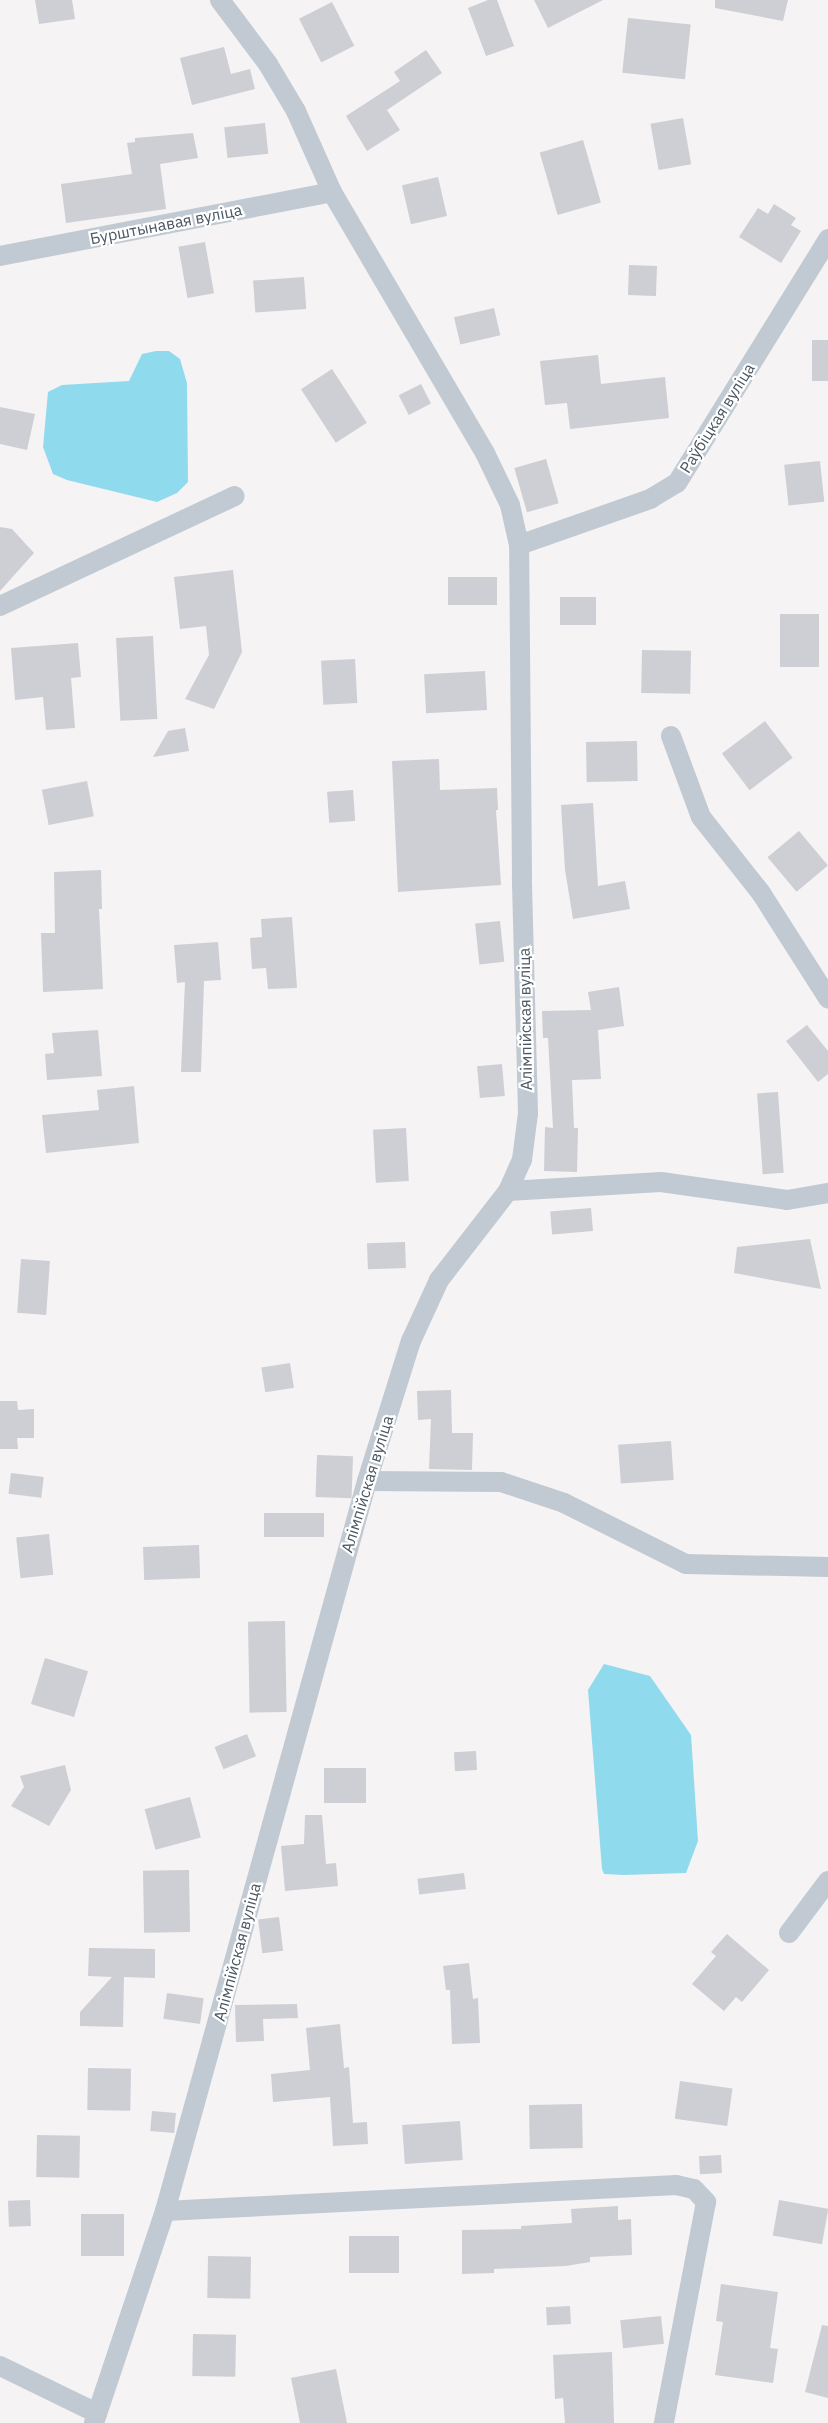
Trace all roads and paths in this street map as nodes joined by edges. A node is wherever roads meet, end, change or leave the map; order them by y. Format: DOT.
graph roads {
  1 [pos="220,0"];
  2 [pos="332,192"];
  3 [pos="828,239"];
  4 [pos="0,256"];
  5 [pos="234,496"];
  6 [pos="519,545"];
  7 [pos="0,606"];
  8 [pos="671,736"];
  9 [pos="828,998"];
  10 [pos="508,1191"];
  11 [pos="828,1193"];
  12 [pos="367,1481"];
  13 [pos="828,1567"];
  14 [pos="828,1881"];
  15 [pos="789,1933"];
  16 [pos="165,2211"];
  17 [pos="0,2366"];
  18 [pos="95,2418"];
  19 [pos="664,2423"];
  1 -- 2 [label="street, Алімпійская вуліца"];
  2 -- 4 [label="street, Бурштынавая вуліца"];
  2 -- 6 [label="street, Алімпійская вуліца"];
  3 -- 6 [label="street, Раўбіцкая вуліца"];
  5 -- 7 [label="street"];
  6 -- 10 [label="street, Алімпійская вуліца"];
  8 -- 9 [label="street"];
  10 -- 11 [label="street"];
  10 -- 12 [label="street, Алімпійская вуліца"];
  12 -- 13 [label="street"];
  12 -- 16 [label="street, Алімпійская вуліца"];
  14 -- 15 [label="street"];
  16 -- 18 [label="street, Алімпійская вуліца"];
  16 -- 19 [label="street"];
  17 -- 18 [label="street"];
}
